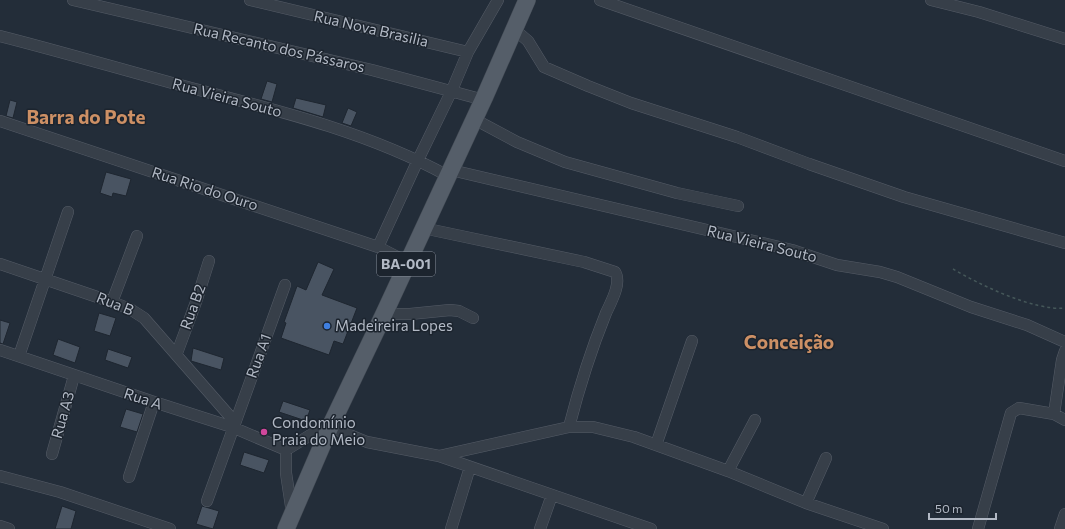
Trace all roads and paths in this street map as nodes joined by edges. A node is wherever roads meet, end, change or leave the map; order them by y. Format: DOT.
graph roads {
  1 [pos="73,0"];
  2 [pos="250,0"];
  3 [pos="498,0"];
  4 [pos="527,0"];
  5 [pos="600,0"];
  6 [pos="930,0"];
  7 [pos="514,29"];
  8 [pos="0,36"];
  9 [pos="1065,39"];
  10 [pos="468,52"];
  11 [pos="452,90"];
  12 [pos="484,100"];
  13 [pos="474,119"];
  14 [pos="0,121"];
  15 [pos="418,160"];
  16 [pos="1065,161"];
  17 [pos="450,173"];
  18 [pos="738,206"];
  19 [pos="68,212"];
  20 [pos="424,228"];
  21 [pos="137,236"];
  22 [pos="1065,243"];
  23 [pos="378,247"];
  24 [pos="209,261"];
  25 [pos="407,262"];
  26 [pos="0,264"];
  27 [pos="953,269"];
  28 [pos="46,280"];
  29 [pos="285,285"];
  30 [pos="112,302"];
  31 [pos="1065,308"];
  32 [pos="384,314"];
  33 [pos="473,318"];
  34 [pos="692,341"];
  35 [pos="1065,342"];
  36 [pos="0,350"];
  37 [pos="1065,351"];
  38 [pos="177,353"];
  39 [pos="19,356"];
  40 [pos="74,376"];
  41 [pos="154,402"];
  42 [pos="1054,414"];
  43 [pos="755,420"];
  44 [pos="1065,420"];
  45 [pos="233,424"];
  46 [pos="330,426"];
  47 [pos="569,427"];
  48 [pos="656,445"];
  49 [pos="286,450"];
  50 [pos="52,454"];
  51 [pos="439,456"];
  52 [pos="826,458"];
  53 [pos="470,467"];
  54 [pos="728,471"];
  55 [pos="0,476"];
  56 [pos="129,477"];
  57 [pos="552,495"];
  58 [pos="207,501"];
  59 [pos="806,503"];
  60 [pos="1065,514"];
  61 [pos="289,522"];
  62 [pos="0,526"];
  63 [pos="9,529"];
  64 [pos="170,529"];
  65 [pos="451,529"];
  66 [pos="540,529"];
  67 [pos="651,529"];
  68 [pos="883,529"];
  69 [pos="978,529"];
  70 [pos="1060,529"];
  1 -- 11 [label="street, Rua Recanto dos Pássaros"];
  2 -- 10 [label="street, Rua Nova Brasilia"];
  3 -- 10 [label="street"];
  4 -- 7 [label="main road, BA-001"];
  5 -- 16 [label="street"];
  6 -- 9 [label="street"];
  7 -- 12 [label="main road, BA-001"];
  7 -- 22 [label="street"];
  8 -- 15 [label="street, Rua Vieira Souto"];
  10 -- 11 [label="street"];
  11 -- 12 [label="street, Rua Recanto dos Pássaros"];
  11 -- 15 [label="street"];
  12 -- 13 [label="main road, BA-001"];
  13 -- 17 [label="main road, BA-001"];
  13 -- 18 [label="street"];
  14 -- 23 [label="street, Rua Rio do Ouro"];
  15 -- 17 [label="street, Rua Vieira Souto"];
  15 -- 23 [label="street"];
  17 -- 20 [label="main road, BA-001"];
  17 -- 35 [label="street, Rua Vieira Souto"];
  19 -- 28 [label="street"];
  20 -- 25 [label="main road, BA-001"];
  20 -- 47 [label="street"];
  21 -- 30 [label="street"];
  23 -- 25 [label="street, Rua Rio do Ouro"];
  24 -- 38 [label="street, Rua B2"];
  25 -- 32 [label="main road, BA-001"];
  26 -- 28 [label="street, Rua B"];
  27 -- 31 [label="path"];
  28 -- 30 [label="street, Rua B"];
  28 -- 39 [label="street"];
  29 -- 45 [label="street, Rua A1"];
  30 -- 38 [label="street, Rua B"];
  32 -- 33 [label="street"];
  32 -- 46 [label="main road, BA-001"];
  34 -- 48 [label="street"];
  36 -- 39 [label="street, Rua A"];
  37 -- 42 [label="street"];
  38 -- 45 [label="street, Rua B"];
  39 -- 40 [label="street, Rua A"];
  40 -- 41 [label="street, Rua A"];
  40 -- 50 [label="street, Rua A3"];
  41 -- 45 [label="street, Rua A"];
  41 -- 56 [label="street"];
  42 -- 44 [label="street"];
  42 -- 69 [label="street"];
  43 -- 54 [label="street"];
  45 -- 49 [label="street, Rua A"];
  45 -- 58 [label="street, Rua A1"];
  46 -- 49 [label="street"];
  46 -- 51 [label="street"];
  46 -- 61 [label="main road, BA-001"];
  47 -- 48 [label="street"];
  47 -- 51 [label="street"];
  48 -- 54 [label="street"];
  49 -- 61 [label="street"];
  51 -- 53 [label="street"];
  52 -- 59 [label="street"];
  53 -- 57 [label="street"];
  53 -- 65 [label="street"];
  54 -- 59 [label="street"];
  55 -- 64 [label="street"];
  57 -- 66 [label="street"];
  57 -- 67 [label="street"];
  59 -- 68 [label="street"];
  60 -- 70 [label="street"];
  62 -- 63 [label="street"];
}
